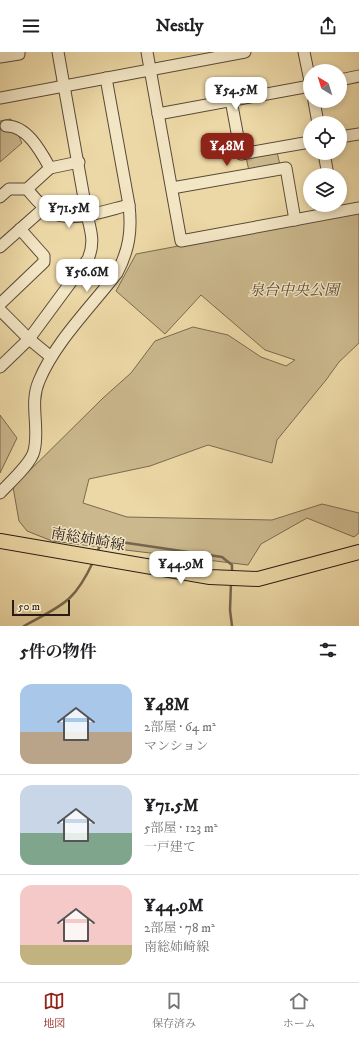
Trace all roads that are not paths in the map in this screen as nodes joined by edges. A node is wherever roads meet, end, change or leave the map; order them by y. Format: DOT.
graph roads {
  1 [pos="19,52"];
  2 [pos="58,52"];
  3 [pos="147,52"];
  4 [pos="245,52"];
  5 [pos="304,52"];
  6 [pos="0,58"];
  7 [pos="306,64"];
  8 [pos="150,69"];
  9 [pos="359,76"];
  10 [pos="106,78"];
  11 [pos="347,79"];
  12 [pos="65,85"];
  13 [pos="303,87"];
  14 [pos="0,98"];
  15 [pos="231,100"];
  16 [pos="158,114"];
  17 [pos="6,126"];
  18 [pos="359,134"];
  19 [pos="347,136"];
  20 [pos="303,143"];
  21 [pos="79,162"];
  22 [pos="50,168"];
  23 [pos="172,188"];
  24 [pos="26,189"];
  25 [pos="0,197"];
  26 [pos="129,206"];
  27 [pos="44,208"];
  28 [pos="347,208"];
  29 [pos="359,208"];
  30 [pos="324,212"];
  31 [pos="87,214"];
  32 [pos="295,220"];
  33 [pos="20,229"];
  34 [pos="0,247"];
  35 [pos="0,304"];
  36 [pos="0,310"];
  37 [pos="29,339"];
  38 [pos="51,357"];
  39 [pos="0,367"];
  40 [pos="0,494"];
  41 [pos="0,541"];
  42 [pos="359,552"];
  1 -- 6 [label="street"];
  2 -- 12 [label="street"];
  3 -- 8 [label="street"];
  4 -- 8 [label="street"];
  5 -- 7 [label="street"];
  8 -- 10 [label="street"];
  8 -- 16 [label="street"];
  9 -- 11 [label="street"];
  10 -- 12 [label="street"];
  10 -- 26 [label="street"];
  12 -- 14 [label="street"];
  12 -- 21 [label="street"];
  13 -- 15 [label="street"];
  15 -- 16 [label="street"];
  15 -- 20 [label="street"];
  16 -- 23 [label="street"];
  17 -- 22 [label="street"];
  18 -- 19 [label="street"];
  21 -- 22 [label="street"];
  21 -- 31 [label="street"];
  22 -- 24 [label="street"];
  23 -- 32 [label="street"];
  23 -- 32 [label="street"];
  24 -- 25 [label="street"];
  24 -- 27 [label="street"];
  26 -- 31 [label="street"];
  26 -- 38 [label="street"];
  27 -- 31 [label="street"];
  27 -- 33 [label="street"];
  28 -- 29 [label="street"];
  30 -- 32 [label="street"];
  31 -- 37 [label="street"];
  33 -- 34 [label="street"];
  33 -- 35 [label="street"];
  36 -- 37 [label="street"];
  37 -- 38 [label="street"];
  37 -- 39 [label="street"];
  38 -- 40 [label="street"];
  41 -- 42 [label="main road, 南総姉崎線"];
}
